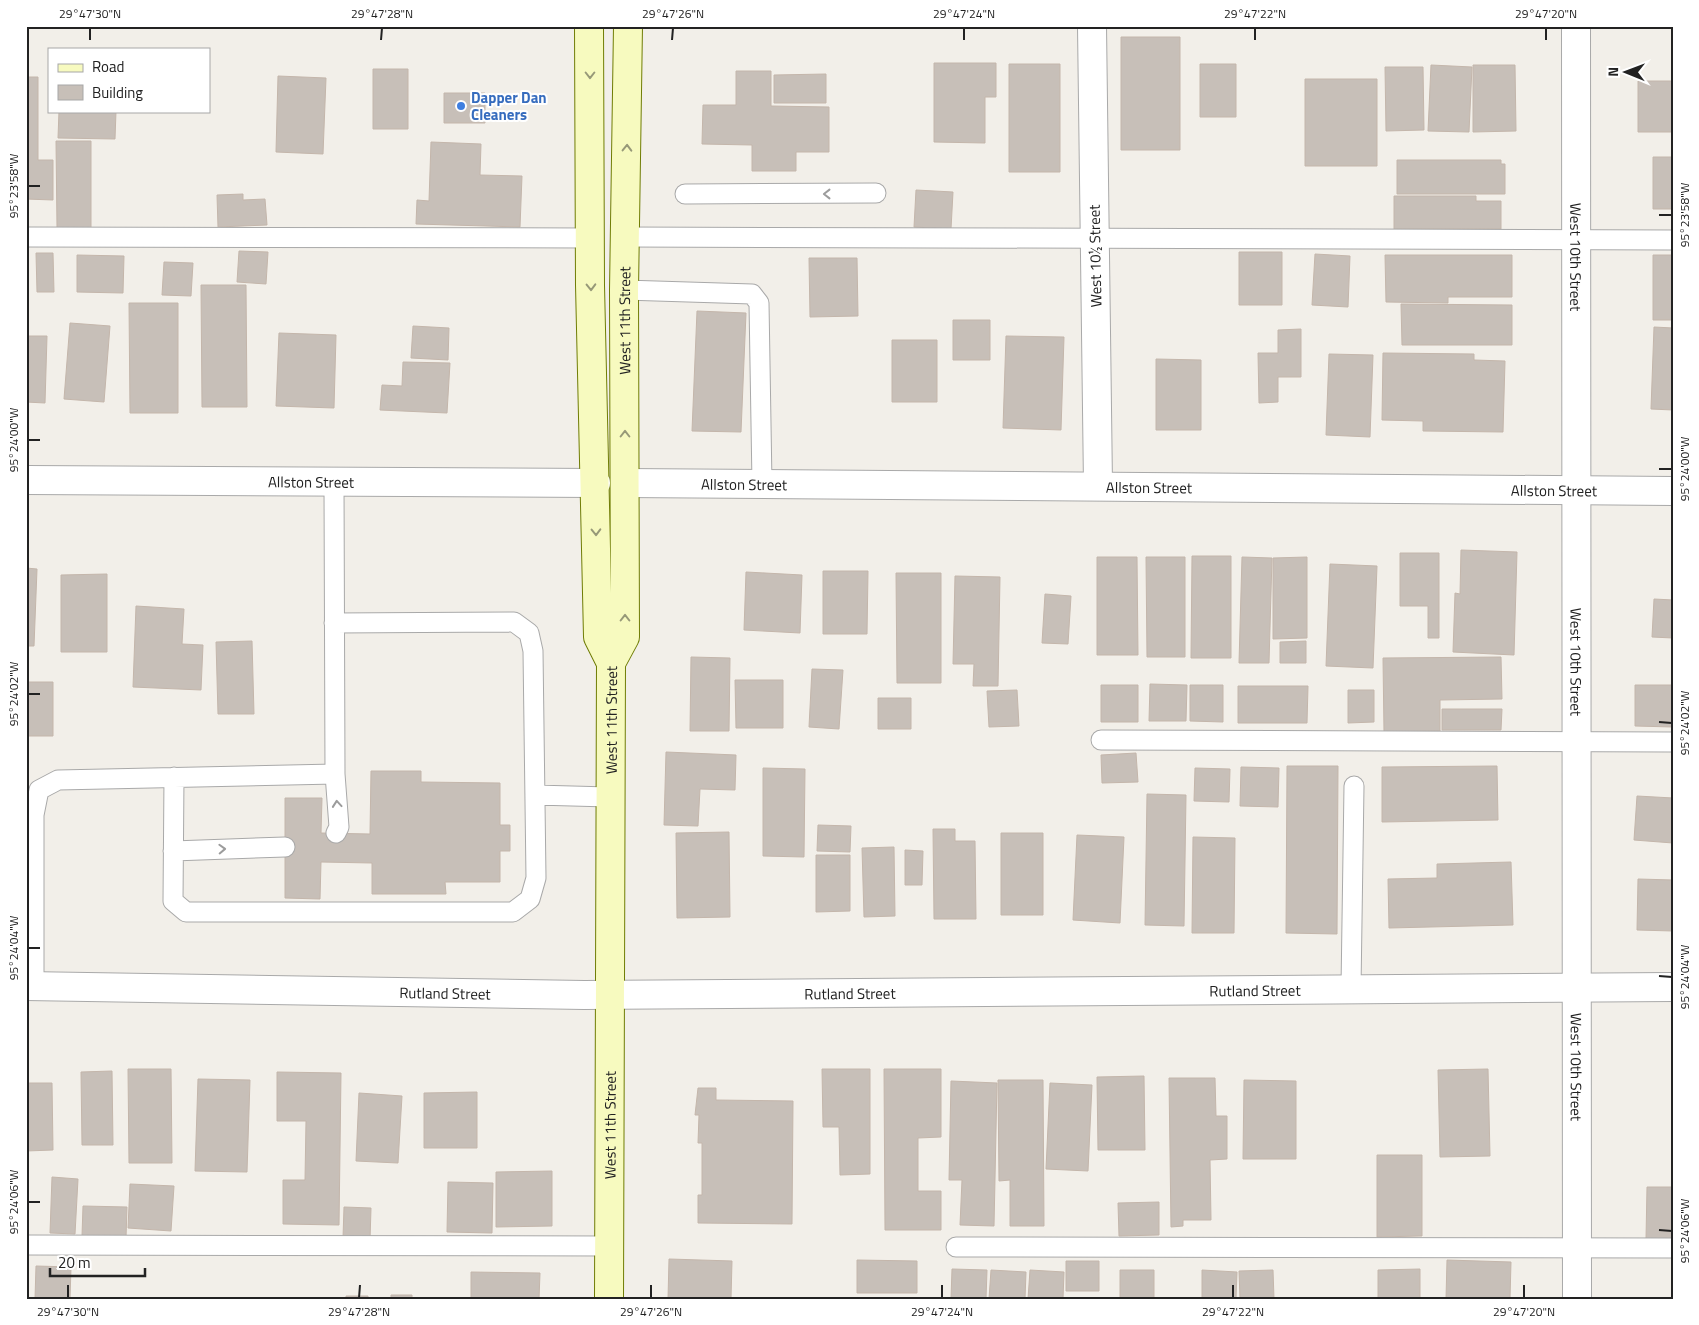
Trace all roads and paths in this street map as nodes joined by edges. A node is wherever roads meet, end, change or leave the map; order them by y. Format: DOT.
graph roads {
  1 [pos="590,26"];
  2 [pos="628,26"];
  3 [pos="1092,26"];
  4 [pos="1576,26"];
  5 [pos="876,193"];
  6 [pos="685,194"];
  7 [pos="26,237"];
  8 [pos="625,237"];
  9 [pos="590,238"];
  10 [pos="1095,238"];
  11 [pos="1576,240"];
  12 [pos="1673,240"];
  13 [pos="624,290"];
  14 [pos="26,480"];
  15 [pos="334,483"];
  16 [pos="596,483"];
  17 [pos="625,483"];
  18 [pos="762,484"];
  19 [pos="1098,485"];
  20 [pos="1576,491"];
  21 [pos="1673,491"];
  22 [pos="334,623"];
  23 [pos="610,663"];
  24 [pos="1101,740"];
  25 [pos="1576,742"];
  26 [pos="1673,742"];
  27 [pos="334,774"];
  28 [pos="174,777"];
  29 [pos="1354,786"];
  30 [pos="535,795"];
  31 [pos="609,797"];
  32 [pos="336,834"];
  33 [pos="285,847"];
  34 [pos="173,851"];
  35 [pos="30,986"];
  36 [pos="1577,987"];
  37 [pos="1673,987"];
  38 [pos="1350,988"];
  39 [pos="610,995"];
  40 [pos="26,1245"];
  41 [pos="609,1246"];
  42 [pos="956,1247"];
  43 [pos="1577,1248"];
  44 [pos="1673,1248"];
  45 [pos="610,1299"];
  46 [pos="1577,1299"];
  1 -- 9 [label="main road, one-way"];
  8 -- 2 [label="main road, West 11th Street, one-way"];
  3 -- 10 [label="street, West 10½ Street"];
  4 -- 11 [label="street, West 10th Street"];
  5 -- 6 [label="lane, one-way"];
  7 -- 9 [label="lane"];
  8 -- 10 [label="lane"];
  8 -- 13 [label="main road, West 11th Street"];
  9 -- 16 [label="main road, one-way"];
  10 -- 11 [label="lane"];
  10 -- 19 [label="street, West 10½ Street"];
  11 -- 12 [label="lane"];
  11 -- 20 [label="street, West 10th Street"];
  17 -- 13 [label="main road, West 11th Street, one-way"];
  13 -- 18 [label="lane"];
  14 -- 15 [label="street, Allston Street"];
  15 -- 16 [label="street, Allston Street"];
  15 -- 22 [label="lane"];
  16 -- 23 [label="main road, one-way"];
  17 -- 18 [label="street, Allston Street"];
  23 -- 17 [label="main road, West 11th Street, one-way"];
  18 -- 19 [label="street, Allston Street"];
  19 -- 20 [label="street, Allston Street"];
  20 -- 21 [label="street, Allston Street"];
  20 -- 25 [label="street, West 10th Street"];
  22 -- 27 [label="lane"];
  22 -- 30 [label="lane"];
  23 -- 31 [label="main road, West 11th Street"];
  24 -- 25 [label="lane"];
  25 -- 26 [label="lane"];
  25 -- 36 [label="street, West 10th Street"];
  27 -- 28 [label="lane"];
  32 -- 27 [label="lane, one-way"];
  28 -- 34 [label="lane"];
  28 -- 35 [label="lane"];
  29 -- 38 [label="lane"];
  30 -- 31 [label="lane"];
  30 -- 34 [label="lane"];
  31 -- 39 [label="main road, West 11th Street"];
  34 -- 33 [label="lane, one-way"];
  35 -- 39 [label="street, Rutland Street"];
  36 -- 37 [label="street, Rutland Street"];
  36 -- 38 [label="street, Rutland Street"];
  36 -- 43 [label="street, West 10th Street"];
  38 -- 39 [label="street, Rutland Street"];
  39 -- 41 [label="main road, West 11th Street"];
  40 -- 41 [label="lane"];
  41 -- 45 [label="main road, West 11th Street"];
  42 -- 43 [label="lane"];
  43 -- 44 [label="lane"];
  43 -- 46 [label="street, West 10th Street"];
}
